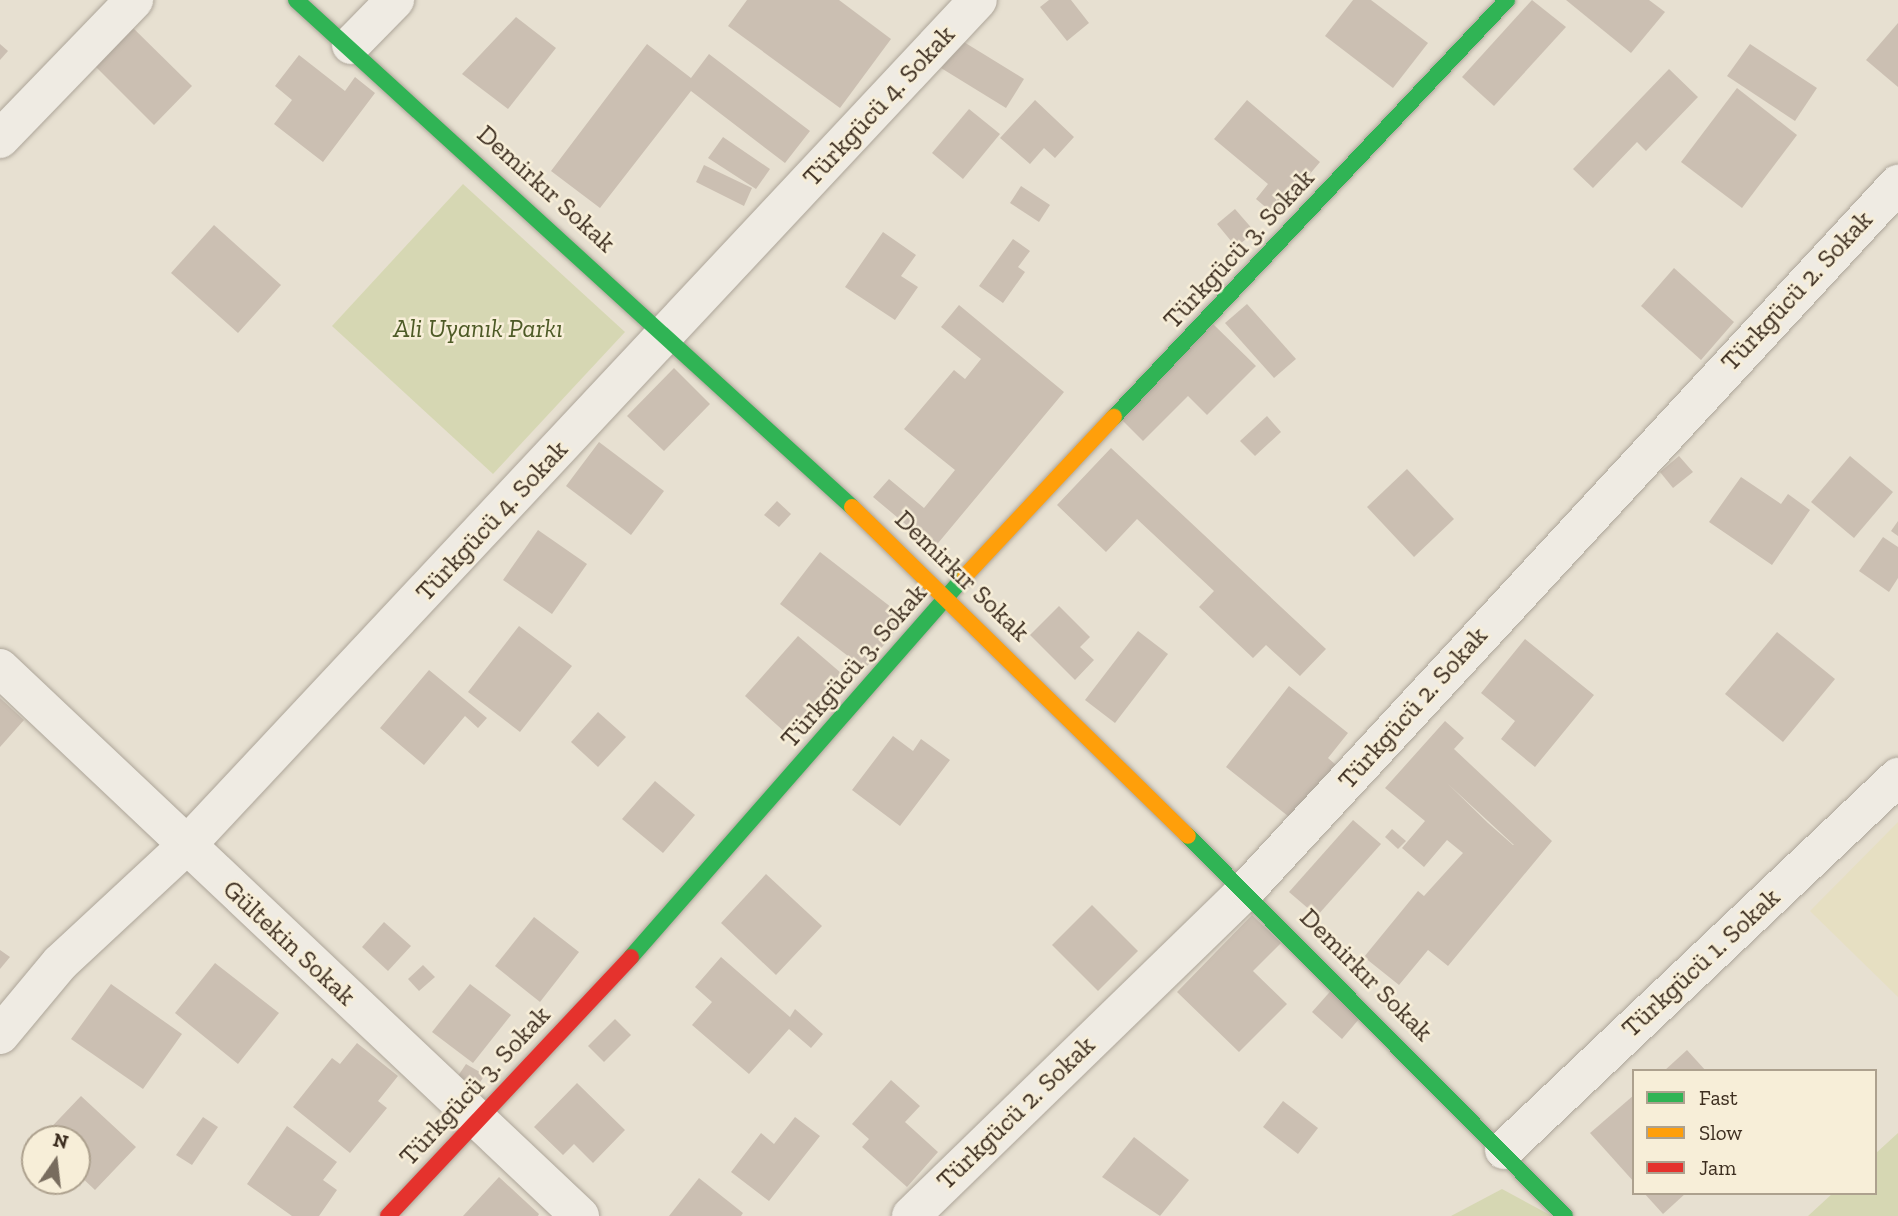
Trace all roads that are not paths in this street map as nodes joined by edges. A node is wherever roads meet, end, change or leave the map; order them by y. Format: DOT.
graph roads {
  1 [pos="134,0"];
  2 [pos="296,0"];
  3 [pos="395,0"];
  4 [pos="978,0"];
  5 [pos="1507,0"];
  6 [pos="351,45"];
  7 [pos="0,139"];
  8 [pos="1898,184"];
  9 [pos="668,333"];
  10 [pos="948,594"];
  11 [pos="0,668"];
  12 [pos="1898,777"];
  13 [pos="185,847"];
  14 [pos="1247,889"];
  15 [pos="0,1035"];
  16 [pos="476,1116"];
  17 [pos="1504,1150"];
  18 [pos="388,1216"];
  19 [pos="580,1216"];
  20 [pos="911,1216"];
  21 [pos="1565,1216"];
  1 -- 7 [label="street"];
  2 -- 6 [label="street, Demirkır Sokak"];
  3 -- 6 [label="street"];
  4 -- 9 [label="street, Türkgücü 4. Sokak"];
  5 -- 10 [label="street, Türkgücü 3. Sokak"];
  6 -- 9 [label="street, Demirkır Sokak"];
  8 -- 14 [label="street, Türkgücü 2. Sokak"];
  9 -- 10 [label="street, Demirkır Sokak"];
  9 -- 13 [label="street, Türkgücü 4. Sokak"];
  10 -- 14 [label="street, Demirkır Sokak"];
  10 -- 16 [label="street, Türkgücü 3. Sokak"];
  11 -- 13 [label="street, Gültekin Sokak"];
  12 -- 17 [label="street, Türkgücü 1. Sokak"];
  13 -- 15 [label="street, Türkgücü 4. Sokak"];
  13 -- 16 [label="street, Gültekin Sokak"];
  14 -- 17 [label="street, Demirkır Sokak"];
  14 -- 20 [label="street, Türkgücü 2. Sokak"];
  16 -- 18 [label="street, Türkgücü 3. Sokak"];
  16 -- 19 [label="street, Gültekin Sokak"];
  17 -- 21 [label="street, Demirkır Sokak"];
}
